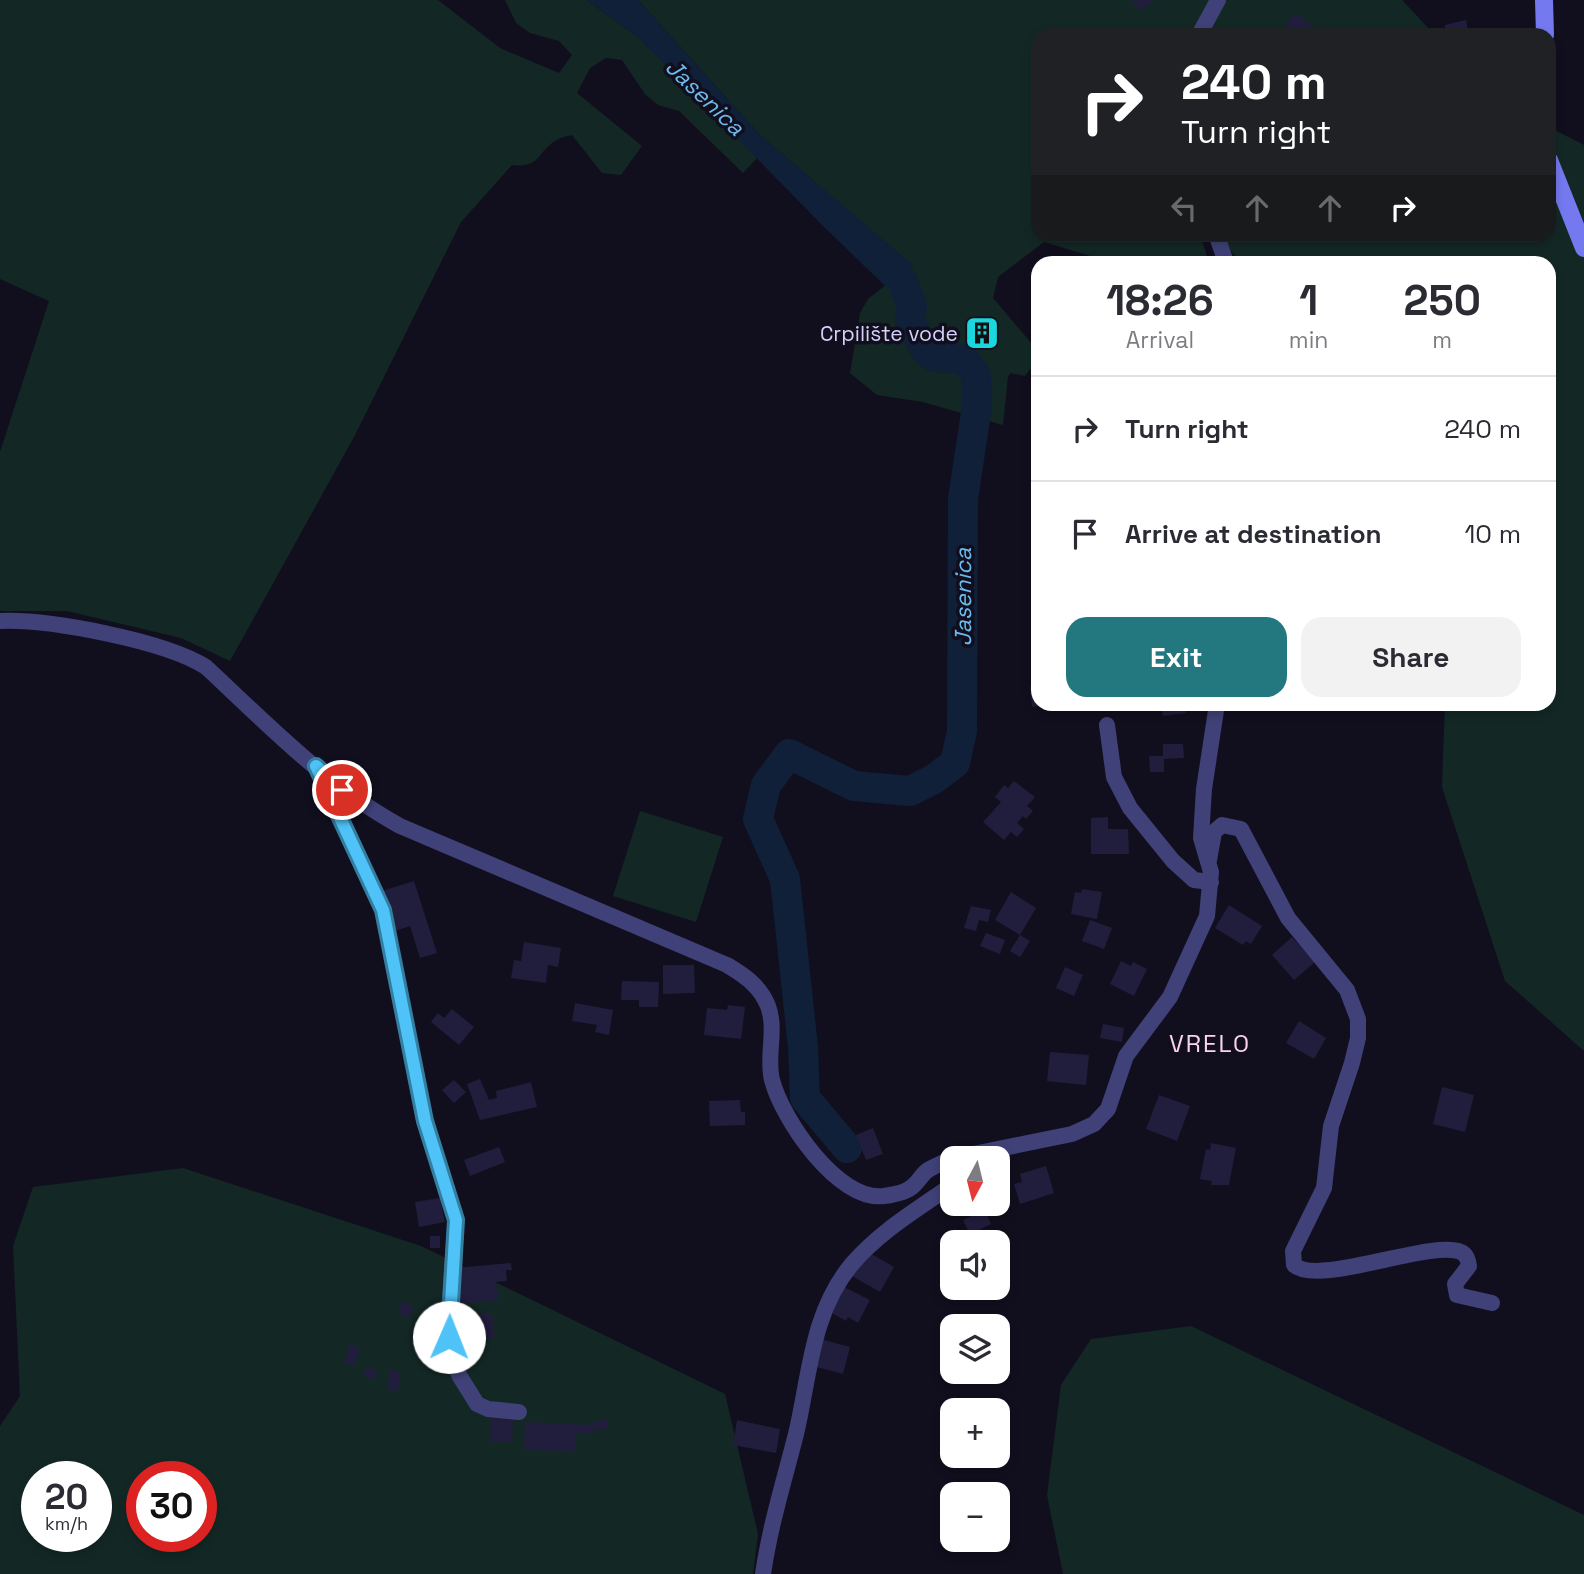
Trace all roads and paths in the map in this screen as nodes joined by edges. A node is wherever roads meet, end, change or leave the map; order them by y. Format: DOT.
graph roads {
  1 [pos="1218,0"];
  2 [pos="1545,0"];
  3 [pos="1203,28"];
  4 [pos="1545,28"];
  5 [pos="1556,178"];
  6 [pos="1584,248"];
  7 [pos="0,621"];
  8 [pos="1216,711"];
  9 [pos="1107,725"];
  10 [pos="316,766"];
  11 [pos="1209,860"];
  12 [pos="1211,882"];
  13 [pos="1010,1148"];
  14 [pos="940,1165"];
  15 [pos="940,1194"];
  16 [pos="1492,1303"];
  17 [pos="519,1412"];
  18 [pos="762,1574"];
  1 -- 3 [label="street"];
  2 -- 4 [label="street"];
  5 -- 6 [label="street"];
  7 -- 10 [label="street"];
  8 -- 11 [label="street"];
  9 -- 12 [label="street"];
  10 -- 14 [label="street"];
  10 -- 17 [label="street"];
  11 -- 12 [label="street"];
  11 -- 16 [label="street"];
  12 -- 13 [label="street"];
  15 -- 18 [label="street"];
}
